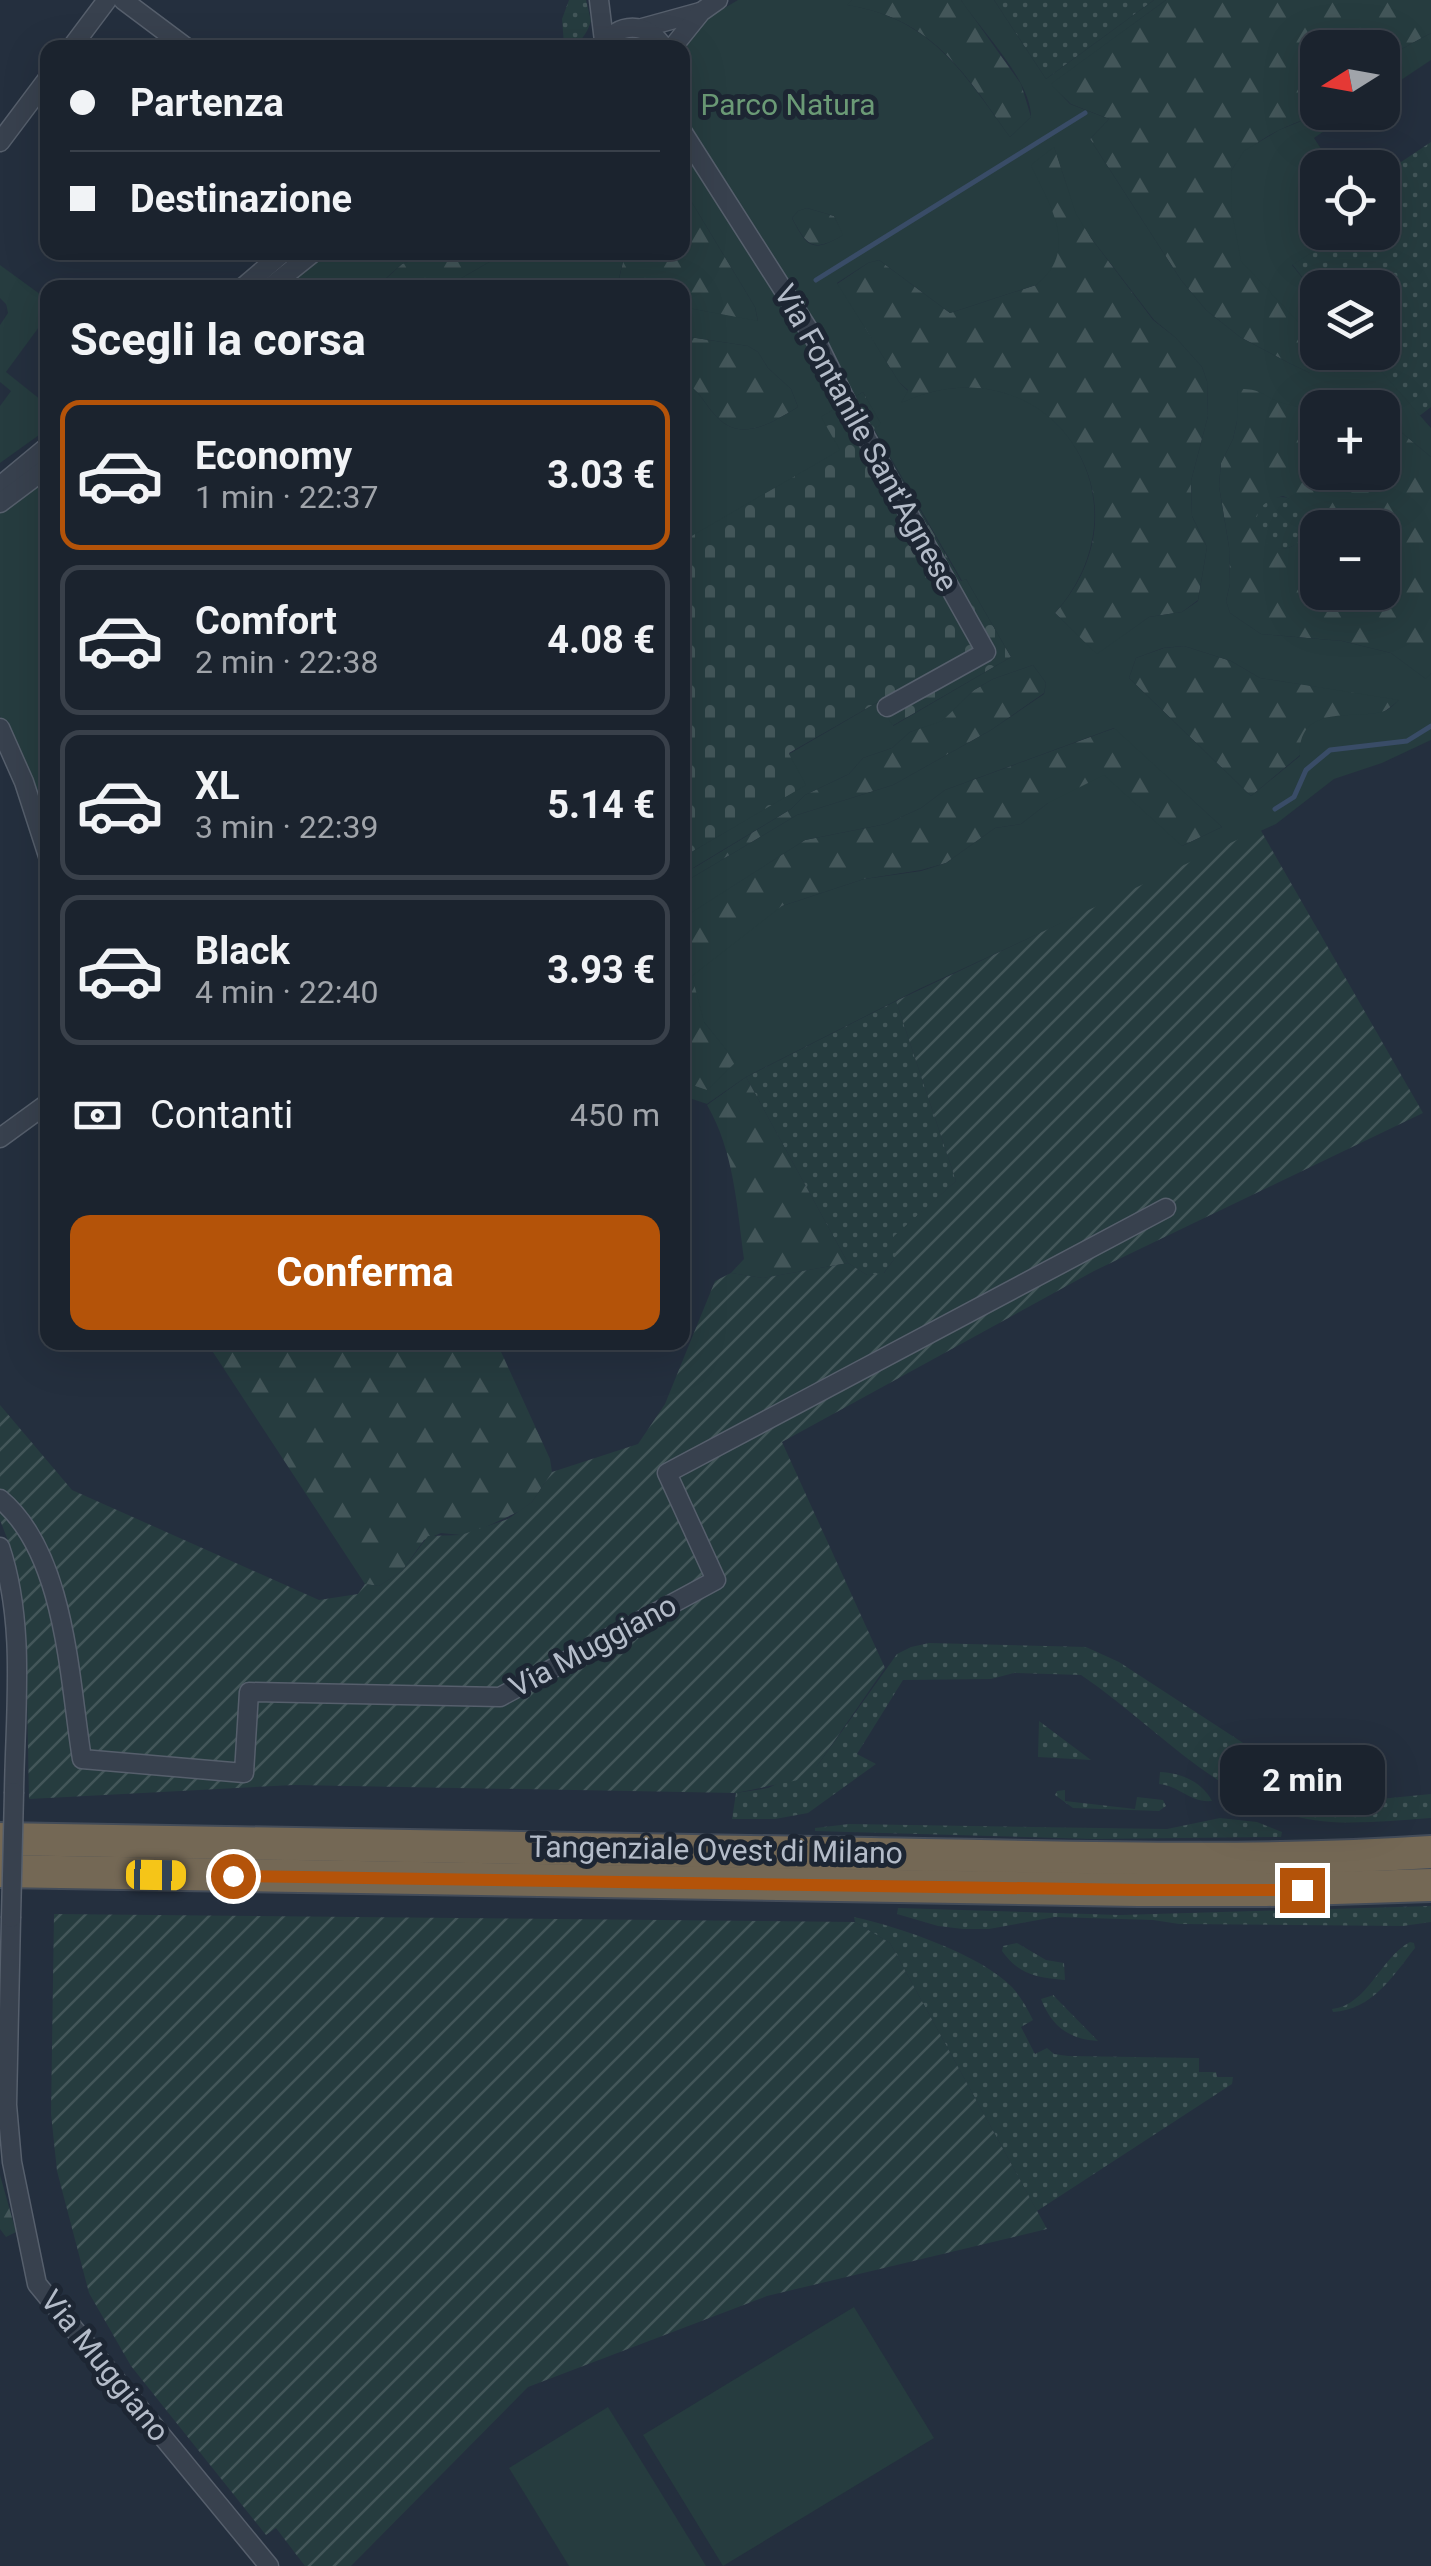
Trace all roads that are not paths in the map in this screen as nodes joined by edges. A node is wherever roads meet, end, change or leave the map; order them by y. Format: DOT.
graph roads {
  1 [pos="107,0"];
  2 [pos="123,0"];
  3 [pos="602,0"];
  4 [pos="718,0"];
  5 [pos="701,12"];
  6 [pos="638,27"];
  7 [pos="76,40"];
  8 [pos="176,40"];
  9 [pos="602,40"];
  10 [pos="606,40"];
  11 [pos="659,40"];
  12 [pos="678,40"];
  13 [pos="40,89"];
  14 [pos="0,142"];
  15 [pos="690,144"];
  16 [pos="275,260"];
  17 [pos="304,260"];
  18 [pos="251,280"];
  19 [pos="279,280"];
  20 [pos="40,453"];
  21 [pos="40,472"];
  22 [pos="0,486"];
  23 [pos="0,503"];
  24 [pos="887,707"];
  25 [pos="0,728"];
  26 [pos="40,831"];
  27 [pos="40,1110"];
  28 [pos="0,1138"];
  29 [pos="1166,1208"];
  30 [pos="0,1499"];
  31 [pos="0,1548"];
  32 [pos="0,1839"];
  33 [pos="1431,1852"];
  34 [pos="0,1871"];
  35 [pos="1431,1884"];
  36 [pos="270,2563"];
  1 -- 7 [label="street"];
  2 -- 8 [label="street"];
  3 -- 6 [label="street"];
  3 -- 9 [label="street"];
  4 -- 5 [label="street"];
  5 -- 6 [label="street"];
  5 -- 12 [label="street"];
  6 -- 10 [label="street"];
  6 -- 11 [label="street"];
  13 -- 14 [label="street"];
  15 -- 24 [label="street, Via Fontanile Sant'Agnese"];
  16 -- 18 [label="street"];
  17 -- 19 [label="street"];
  20 -- 22 [label="street"];
  21 -- 23 [label="street"];
  25 -- 26 [label="street"];
  27 -- 28 [label="street"];
  29 -- 30 [label="street, Via Muggiano"];
  31 -- 36 [label="street, Via Muggiano, bridge"];
  32 -- 33 [label="highway, Tangenziale Ovest di Milano"];
  34 -- 35 [label="highway, Tangenziale Ovest di Milano"];
}
